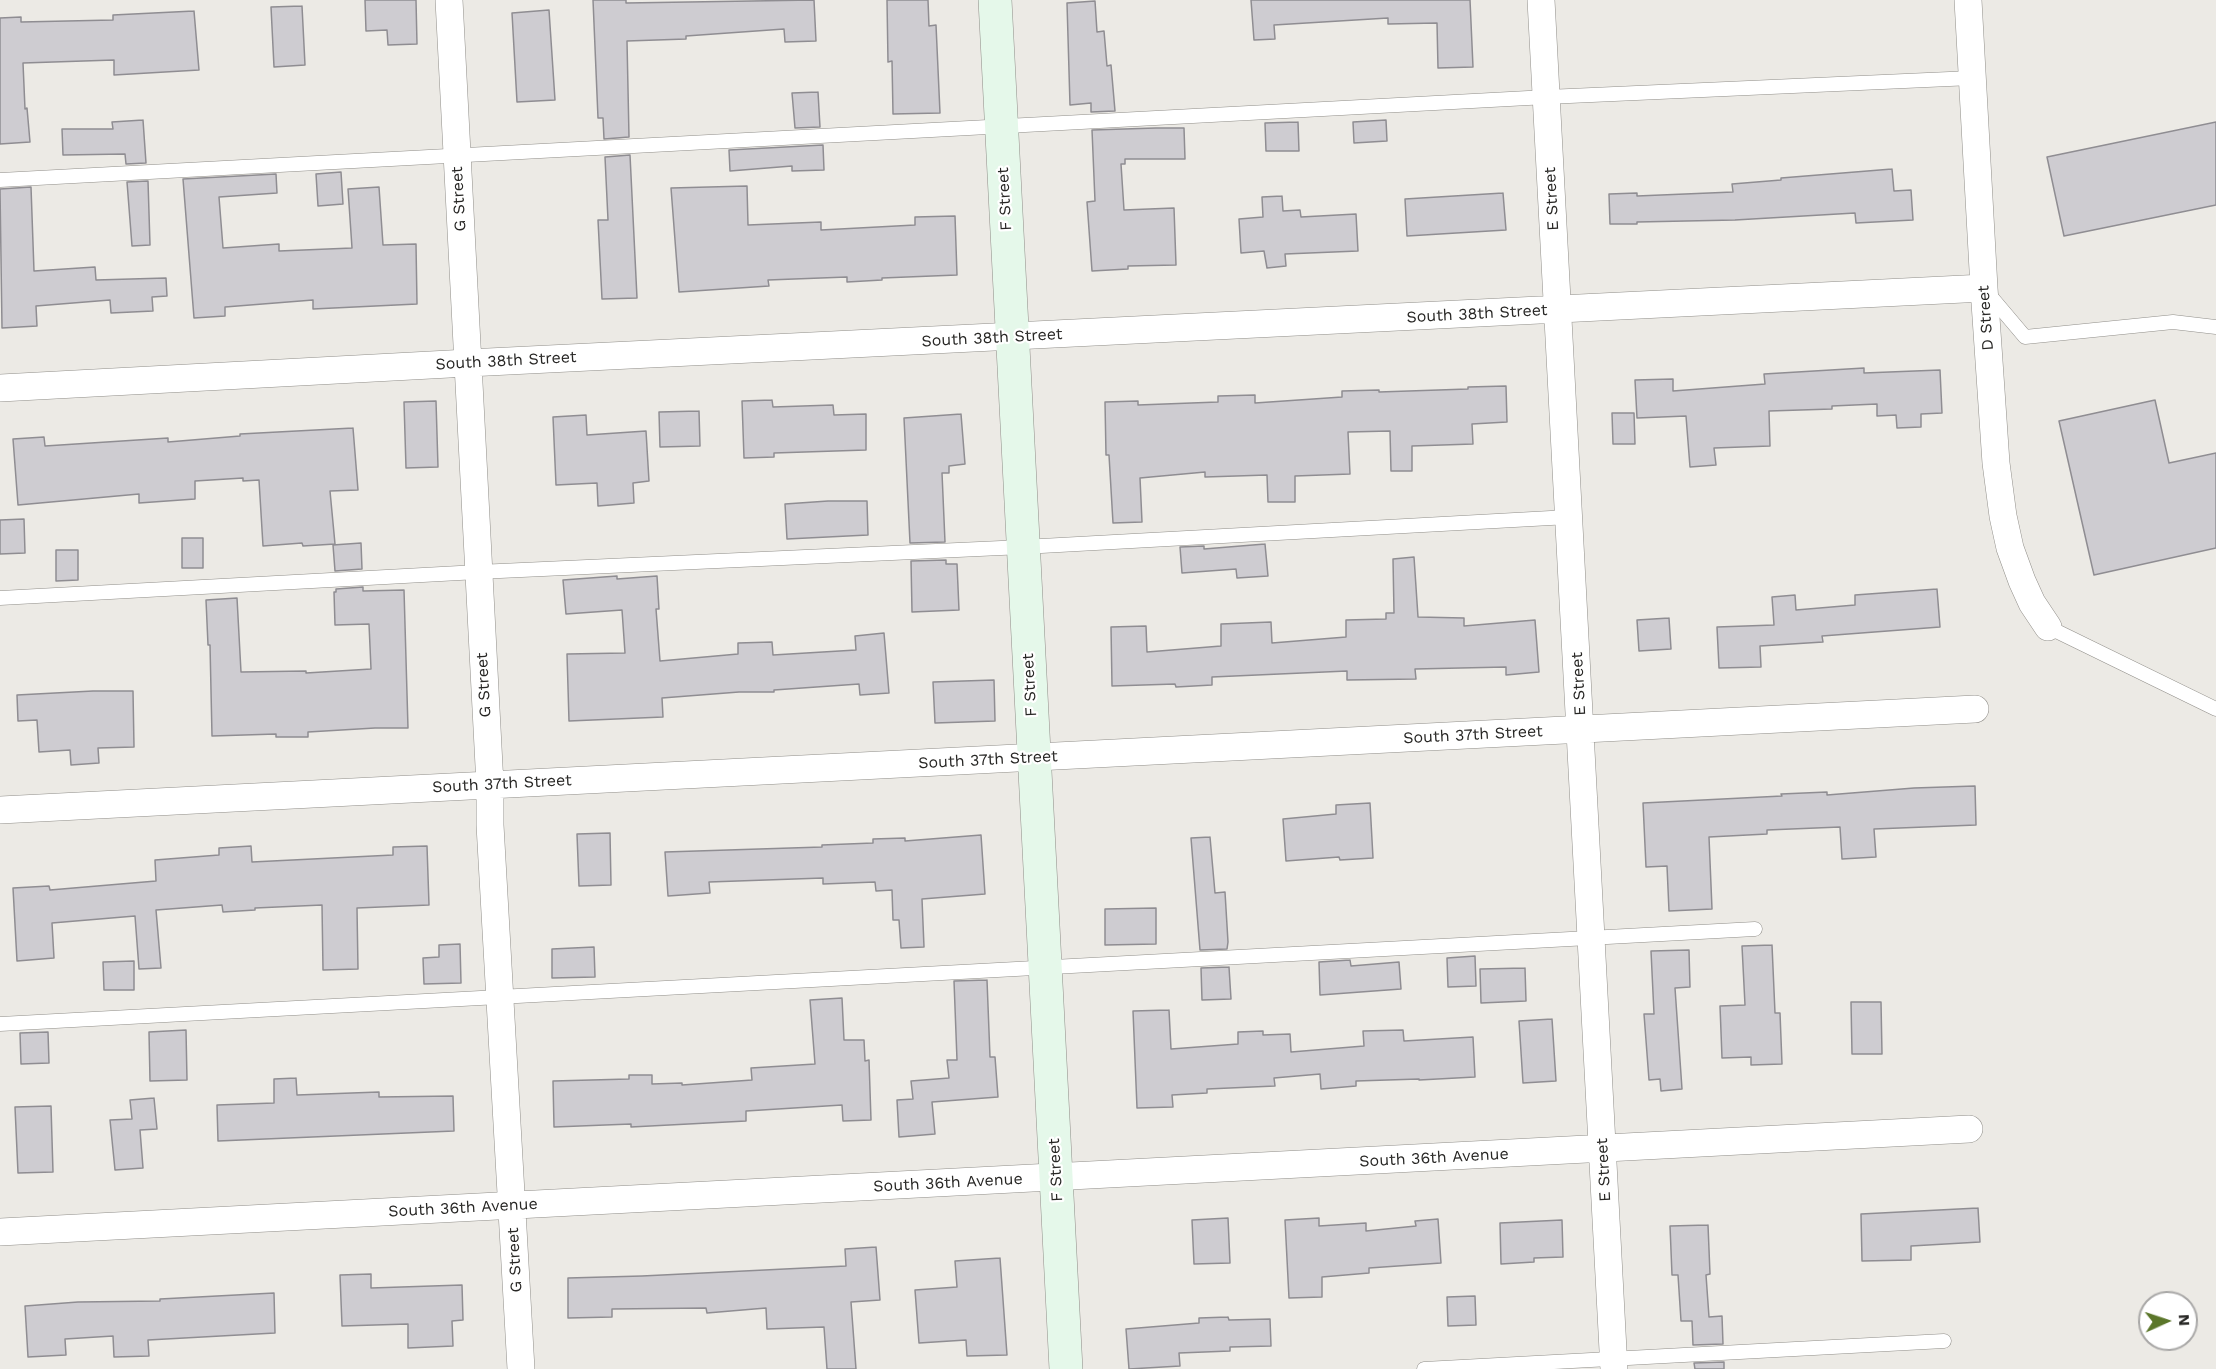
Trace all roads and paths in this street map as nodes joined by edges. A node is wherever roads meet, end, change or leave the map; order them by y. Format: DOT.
graph roads {
  1 [pos="449,0"];
  2 [pos="994,0"];
  3 [pos="1541,0"];
  4 [pos="1968,0"];
  5 [pos="1972,78"];
  6 [pos="1546,97"];
  7 [pos="1001,126"];
  8 [pos="457,156"];
  9 [pos="0,180"];
  10 [pos="1984,288"];
  11 [pos="1558,310"];
  12 [pos="2216,327"];
  13 [pos="1012,337"];
  14 [pos="468,363"];
  15 [pos="0,388"];
  16 [pos="1569,517"];
  17 [pos="1023,547"];
  18 [pos="478,572"];
  19 [pos="0,598"];
  20 [pos="2048,627"];
  21 [pos="1975,709"];
  22 [pos="2216,710"];
  23 [pos="1581,730"];
  24 [pos="1034,757"];
  25 [pos="490,785"];
  26 [pos="0,810"];
  27 [pos="1755,929"];
  28 [pos="1592,939"];
  29 [pos="1045,967"];
  30 [pos="500,998"];
  31 [pos="0,1024"];
  32 [pos="1969,1130"];
  33 [pos="1602,1149"];
  34 [pos="1056,1178"];
  35 [pos="512,1205"];
  36 [pos="0,1232"];
  37 [pos="1944,1341"];
  38 [pos="1613,1365"];
  39 [pos="521,1369"];
  40 [pos="1066,1369"];
  41 [pos="1424,1369"];
  1 -- 8 [label="street, G Street"];
  2 -- 7 [label="main road, F Street"];
  3 -- 6 [label="street, E Street"];
  4 -- 5 [label="street, D Street"];
  5 -- 6 [label="lane"];
  5 -- 10 [label="street, D Street"];
  6 -- 7 [label="lane"];
  6 -- 11 [label="street, E Street"];
  7 -- 8 [label="lane"];
  7 -- 13 [label="main road, F Street"];
  8 -- 9 [label="lane"];
  8 -- 14 [label="street, G Street"];
  10 -- 11 [label="street, South 38th Street"];
  10 -- 12 [label="lane"];
  10 -- 20 [label="street, D Street"];
  11 -- 13 [label="street, South 38th Street"];
  11 -- 16 [label="street, E Street"];
  13 -- 14 [label="street, South 38th Street"];
  13 -- 17 [label="main road, F Street"];
  14 -- 15 [label="street, South 38th Street"];
  14 -- 18 [label="street, G Street"];
  16 -- 17 [label="lane"];
  16 -- 23 [label="street, E Street"];
  17 -- 18 [label="lane"];
  17 -- 24 [label="main road, F Street"];
  18 -- 19 [label="lane"];
  18 -- 25 [label="street, G Street"];
  20 -- 22 [label="lane"];
  21 -- 23 [label="street, South 37th Street"];
  23 -- 24 [label="street, South 37th Street"];
  23 -- 28 [label="street, E Street"];
  24 -- 25 [label="street, South 37th Street"];
  24 -- 29 [label="main road, F Street"];
  25 -- 26 [label="street, South 37th Street"];
  25 -- 30 [label="street, G Street"];
  27 -- 28 [label="lane"];
  28 -- 29 [label="lane"];
  28 -- 33 [label="street, E Street"];
  29 -- 30 [label="lane"];
  29 -- 34 [label="main road, F Street"];
  30 -- 31 [label="lane"];
  30 -- 35 [label="street, G Street"];
  32 -- 33 [label="street, South 36th Avenue"];
  33 -- 34 [label="street, South 36th Avenue"];
  33 -- 38 [label="street, E Street"];
  34 -- 35 [label="street, South 36th Avenue"];
  34 -- 40 [label="main road, F Street"];
  35 -- 36 [label="street, South 36th Avenue"];
  35 -- 39 [label="street, G Street"];
  37 -- 38 [label="lane"];
  38 -- 41 [label="lane"];
}
